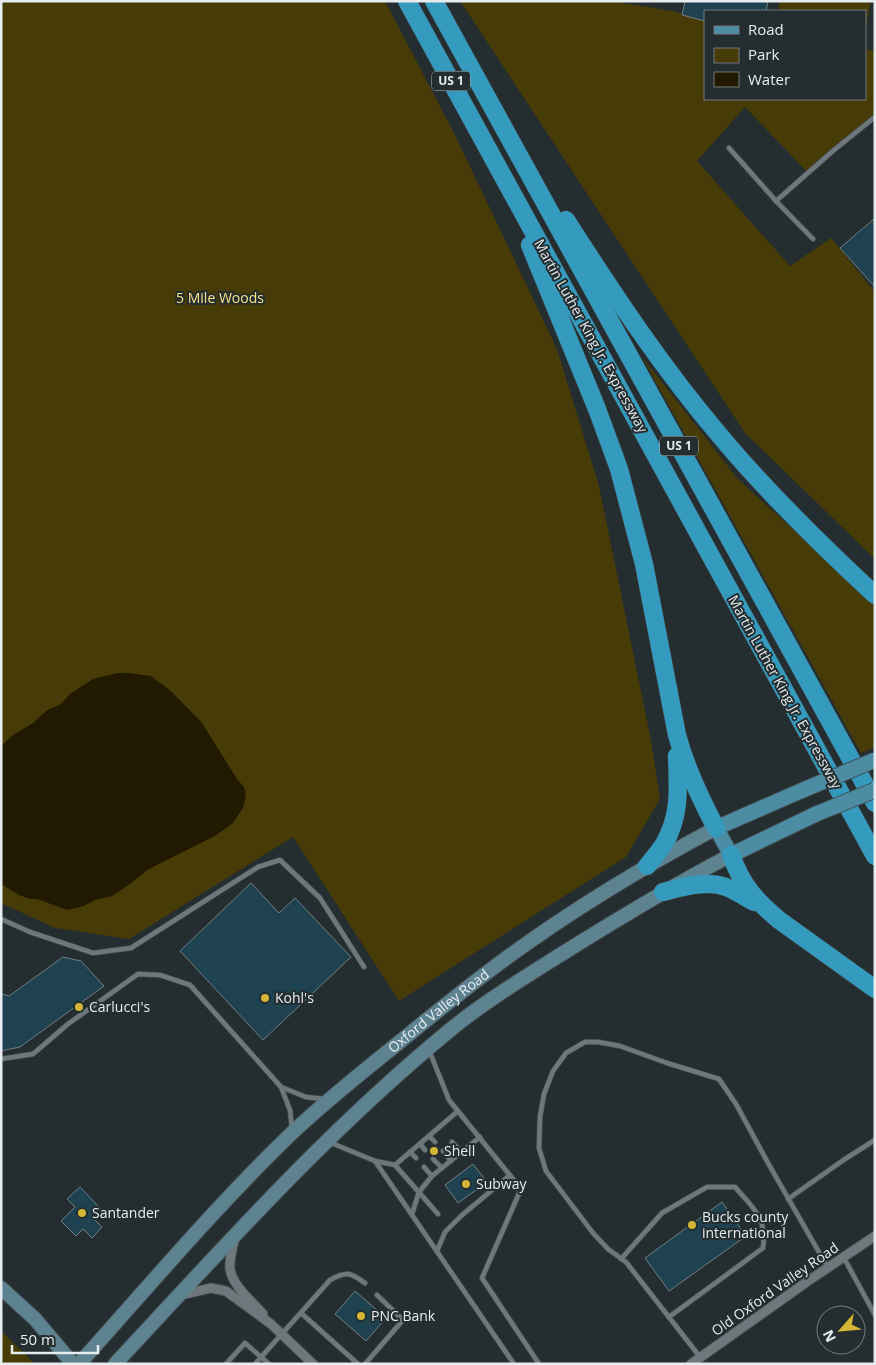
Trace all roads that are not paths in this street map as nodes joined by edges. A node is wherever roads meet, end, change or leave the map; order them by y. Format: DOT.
graph roads {
  1 [pos="407,1"];
  2 [pos="434,1"];
  3 [pos="483,90"];
  4 [pos="875,117"];
  5 [pos="730,148"];
  6 [pos="495,162"];
  7 [pos="776,201"];
  8 [pos="813,239"];
  9 [pos="875,595"];
  10 [pos="677,735"];
  11 [pos="875,760"];
  12 [pos="875,790"];
  13 [pos="875,803"];
  14 [pos="716,828"];
  15 [pos="731,855"];
  16 [pos="875,856"];
  17 [pos="647,866"];
  18 [pos="663,892"];
  19 [pos="766,909"];
  20 [pos="1,919"];
  21 [pos="364,967"];
  22 [pos="875,989"];
  23 [pos="428,1048"];
  24 [pos="1,1059"];
  25 [pos="281,1087"];
  26 [pos="330,1099"];
  27 [pos="458,1111"];
  28 [pos="439,1127"];
  29 [pos="293,1133"];
  30 [pos="444,1133"];
  31 [pos="429,1136"];
  32 [pos="480,1137"];
  33 [pos="875,1140"];
  34 [pos="326,1142"];
  35 [pos="435,1142"];
  36 [pos="452,1142"];
  37 [pos="420,1144"];
  38 [pos="426,1150"];
  39 [pos="443,1151"];
  40 [pos="410,1152"];
  41 [pos="461,1152"];
  42 [pos="416,1158"];
  43 [pos="433,1159"];
  44 [pos="375,1161"];
  45 [pos="451,1161"];
  46 [pos="394,1165"];
  47 [pos="424,1167"];
  48 [pos="442,1168"];
  49 [pos="510,1175"];
  50 [pos="432,1176"];
  51 [pos="419,1192"];
  52 [pos="788,1200"];
  53 [pos="412,1214"];
  54 [pos="438,1214"];
  55 [pos="235,1234"];
  56 [pos="875,1236"];
  57 [pos="437,1251"];
  58 [pos="622,1258"];
  59 [pos="844,1258"];
  60 [pos="828,1268"];
  61 [pos="364,1283"];
  62 [pos="1,1288"];
  63 [pos="179,1295"];
  64 [pos="377,1295"];
  65 [pos="301,1313"];
  66 [pos="875,1315"];
  67 [pos="669,1317"];
  68 [pos="271,1324"];
  69 [pos="282,1334"];
  70 [pos="261,1356"];
  71 [pos="700,1357"];
  72 [pos="73,1364"];
  73 [pos="79,1364"];
  74 [pos="115,1364"];
  75 [pos="226,1364"];
  76 [pos="255,1364"];
  77 [pos="269,1364"];
  78 [pos="313,1364"];
  79 [pos="358,1364"];
  80 [pos="365,1364"];
  81 [pos="514,1364"];
  82 [pos="539,1364"];
  83 [pos="691,1364"];
  1 -- 6 [label="highway, Martin Luther King Jr. Expressway / US 1"];
  2 -- 3 [label="highway, Martin Luther King Jr. Expressway / US 1"];
  3 -- 9 [label="highway"];
  3 -- 13 [label="highway, Martin Luther King Jr. Expressway / US 1"];
  4 -- 7 [label="lane"];
  5 -- 7 [label="lane"];
  6 -- 10 [label="highway"];
  6 -- 16 [label="highway, Martin Luther King Jr. Expressway / US 1"];
  7 -- 8 [label="lane"];
  10 -- 14 [label="highway"];
  10 -- 17 [label="highway"];
  11 -- 14 [label="main road, Oxford Valley Road, bridge"];
  12 -- 15 [label="main road, Oxford Valley Road, bridge"];
  14 -- 15 [label="main road"];
  14 -- 17 [label="main road, Oxford Valley Road"];
  15 -- 18 [label="main road, Oxford Valley Road"];
  15 -- 19 [label="highway"];
  17 -- 26 [label="main road, Oxford Valley Road"];
  18 -- 19 [label="highway"];
  18 -- 23 [label="main road, Oxford Valley Road"];
  19 -- 22 [label="highway"];
  20 -- 21 [label="lane"];
  23 -- 27 [label="lane"];
  23 -- 34 [label="main road, Oxford Valley Road"];
  24 -- 25 [label="lane"];
  25 -- 26 [label="lane"];
  25 -- 29 [label="lane"];
  26 -- 29 [label="main road, Oxford Valley Road"];
  27 -- 28 [label="lane"];
  27 -- 32 [label="lane"];
  28 -- 30 [label="lane"];
  28 -- 31 [label="lane"];
  29 -- 73 [label="main road, Oxford Valley Road"];
  31 -- 35 [label="lane"];
  31 -- 37 [label="lane"];
  32 -- 41 [label="lane"];
  32 -- 49 [label="lane"];
  33 -- 52 [label="lane"];
  34 -- 44 [label="lane"];
  34 -- 55 [label="main road, Oxford Valley Road"];
  36 -- 41 [label="lane"];
  37 -- 38 [label="lane"];
  37 -- 40 [label="lane"];
  39 -- 45 [label="lane"];
  40 -- 42 [label="lane"];
  40 -- 46 [label="lane"];
  41 -- 45 [label="lane"];
  43 -- 48 [label="lane"];
  44 -- 46 [label="lane"];
  44 -- 53 [label="lane"];
  45 -- 48 [label="lane"];
  46 -- 51 [label="lane"];
  47 -- 50 [label="lane"];
  48 -- 50 [label="lane"];
  49 -- 57 [label="lane"];
  49 -- 82 [label="lane"];
  50 -- 51 [label="lane"];
  51 -- 53 [label="lane"];
  51 -- 54 [label="lane"];
  52 -- 58 [label="lane"];
  52 -- 60 [label="lane"];
  53 -- 57 [label="lane"];
  55 -- 63 [label="main road, Oxford Valley Road"];
  55 -- 68 [label="street"];
  56 -- 59 [label="street, Old Oxford Valley Road"];
  57 -- 81 [label="lane"];
  58 -- 67 [label="lane"];
  58 -- 67 [label="lane"];
  59 -- 60 [label="street, Old Oxford Valley Road"];
  59 -- 66 [label="lane"];
  60 -- 71 [label="street, Old Oxford Valley Road"];
  61 -- 65 [label="lane"];
  62 -- 72 [label="main road"];
  63 -- 68 [label="street"];
  63 -- 74 [label="main road, Oxford Valley Road"];
  64 -- 80 [label="lane"];
  65 -- 69 [label="lane"];
  65 -- 79 [label="lane"];
  67 -- 71 [label="lane"];
  68 -- 69 [label="street"];
  69 -- 70 [label="lane"];
  69 -- 78 [label="street"];
  70 -- 75 [label="lane"];
  70 -- 76 [label="lane"];
  70 -- 77 [label="lane"];
  71 -- 83 [label="street, Old Oxford Valley Road"];
}
